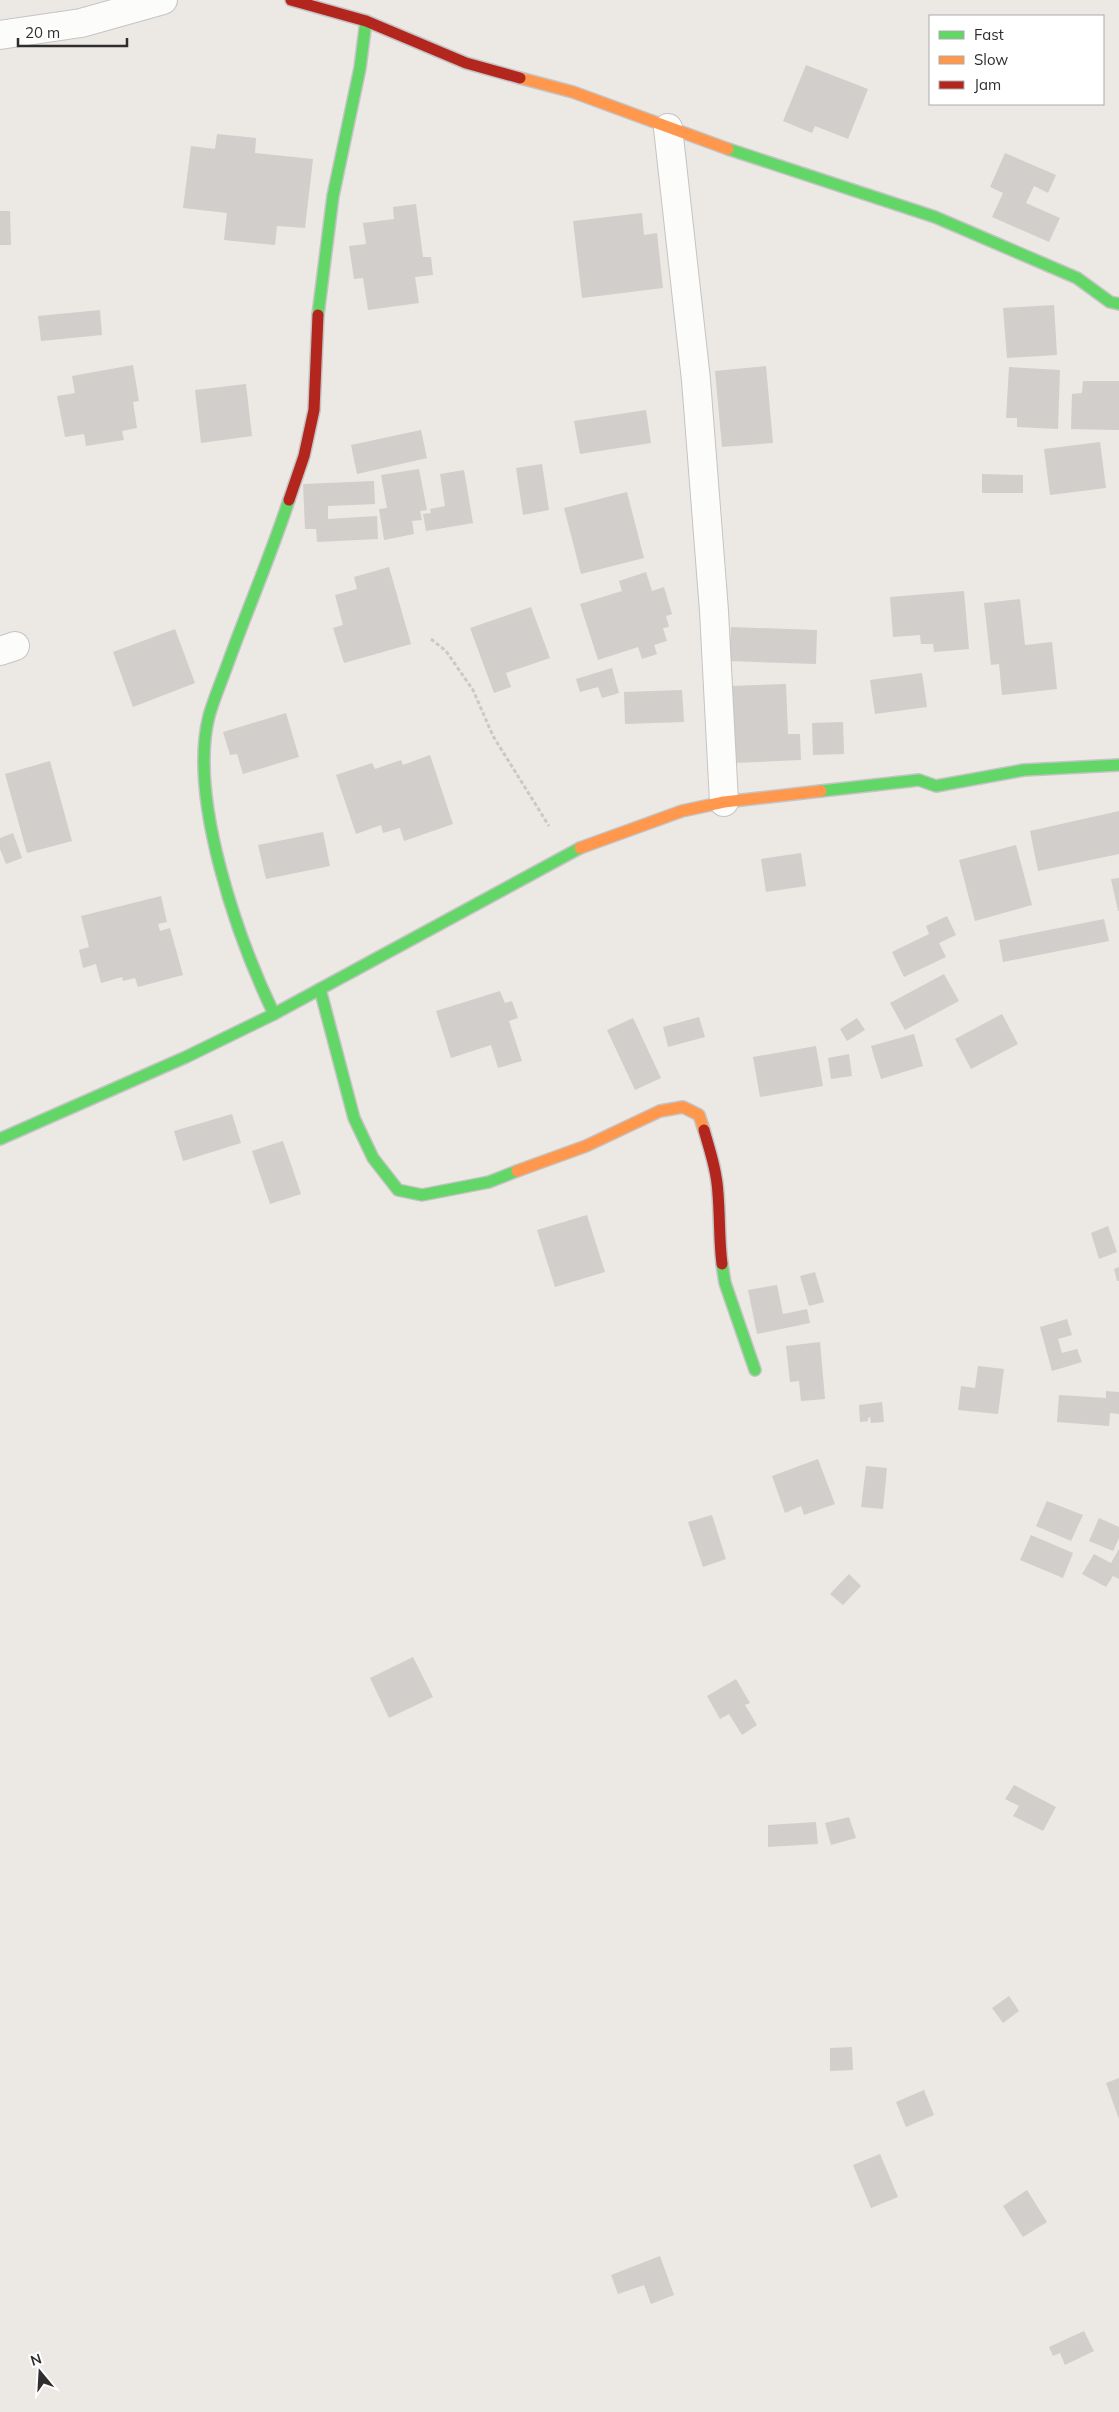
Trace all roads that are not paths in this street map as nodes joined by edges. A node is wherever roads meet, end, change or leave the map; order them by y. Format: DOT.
graph roads {
  1 [pos="163,0"];
  2 [pos="291,0"];
  3 [pos="366,21"];
  4 [pos="0,34"];
  5 [pos="668,128"];
  6 [pos="1119,304"];
  7 [pos="1119,764"];
  8 [pos="724,802"];
  9 [pos="320,989"];
  10 [pos="274,1014"];
  11 [pos="0,1139"];
  12 [pos="754,1370"];
  1 -- 4 [label="street"];
  2 -- 3 [label="street"];
  3 -- 5 [label="street"];
  3 -- 10 [label="street"];
  5 -- 6 [label="street"];
  5 -- 8 [label="street"];
  7 -- 8 [label="street"];
  8 -- 9 [label="street"];
  9 -- 10 [label="street"];
  9 -- 12 [label="street"];
  10 -- 11 [label="street"];
}
